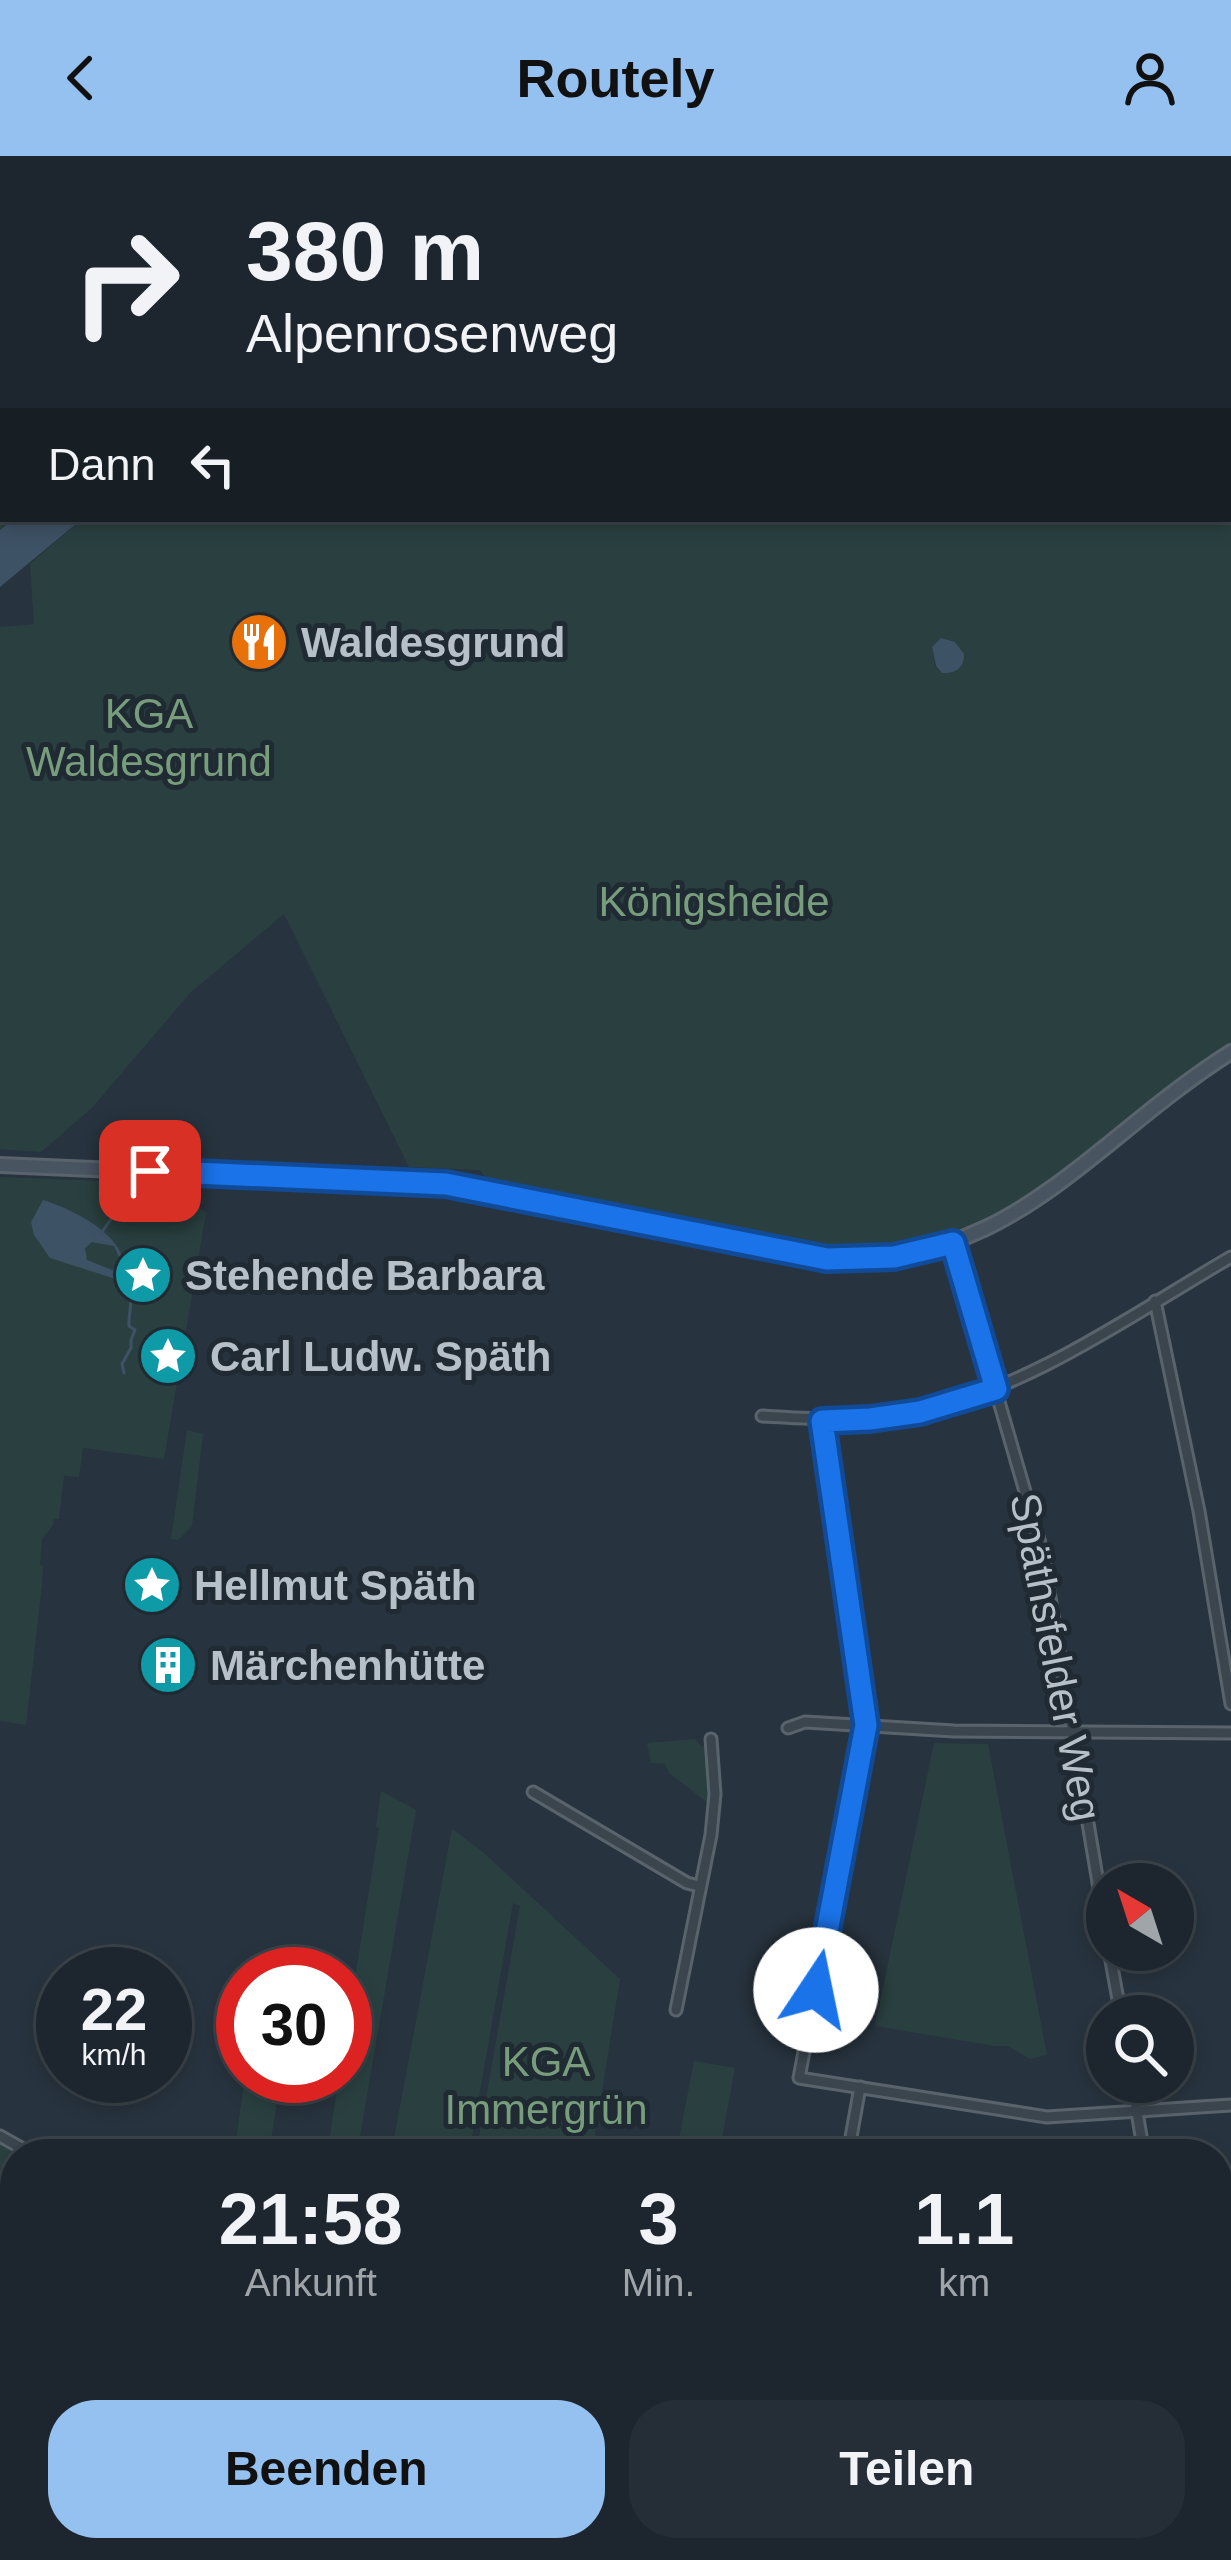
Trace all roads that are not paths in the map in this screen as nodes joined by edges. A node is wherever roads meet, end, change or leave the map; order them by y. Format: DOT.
graph roads {
  1 [pos="1231,1052"];
  2 [pos="0,1165"];
  3 [pos="953,1243"];
  4 [pos="1231,1256"];
  5 [pos="1155,1301"];
  6 [pos="996,1389"];
  7 [pos="762,1416"];
  8 [pos="822,1421"];
  9 [pos="1231,1704"];
  10 [pos="866,1725"];
  11 [pos="788,1728"];
  12 [pos="1072,1732"];
  13 [pos="1231,1732"];
  14 [pos="711,1739"];
  15 [pos="533,1792"];
  16 [pos="1094,1863"];
  17 [pos="699,1886"];
  18 [pos="676,2010"];
  19 [pos="860,2087"];
  20 [pos="1136,2103"];
  21 [pos="1231,2105"];
  22 [pos="1137,2111"];
  23 [pos="851,2139"];
  24 [pos="1142,2139"];
  1 -- 3 [label="street"];
  2 -- 3 [label="street"];
  3 -- 6 [label="street, Späthsfelder Weg"];
  4 -- 5 [label="street"];
  5 -- 6 [label="street"];
  5 -- 9 [label="street"];
  6 -- 8 [label="street"];
  6 -- 12 [label="street, Späthsfelder Weg"];
  7 -- 8 [label="street"];
  8 -- 10 [label="street"];
  10 -- 11 [label="street"];
  10 -- 12 [label="street"];
  10 -- 19 [label="street"];
  12 -- 13 [label="street"];
  12 -- 16 [label="street, Späthsfelder Weg"];
  14 -- 17 [label="street"];
  15 -- 17 [label="street"];
  17 -- 18 [label="street"];
  19 -- 22 [label="street"];
  19 -- 23 [label="street"];
  20 -- 22 [label="street"];
  21 -- 22 [label="street"];
  22 -- 24 [label="street"];
}
